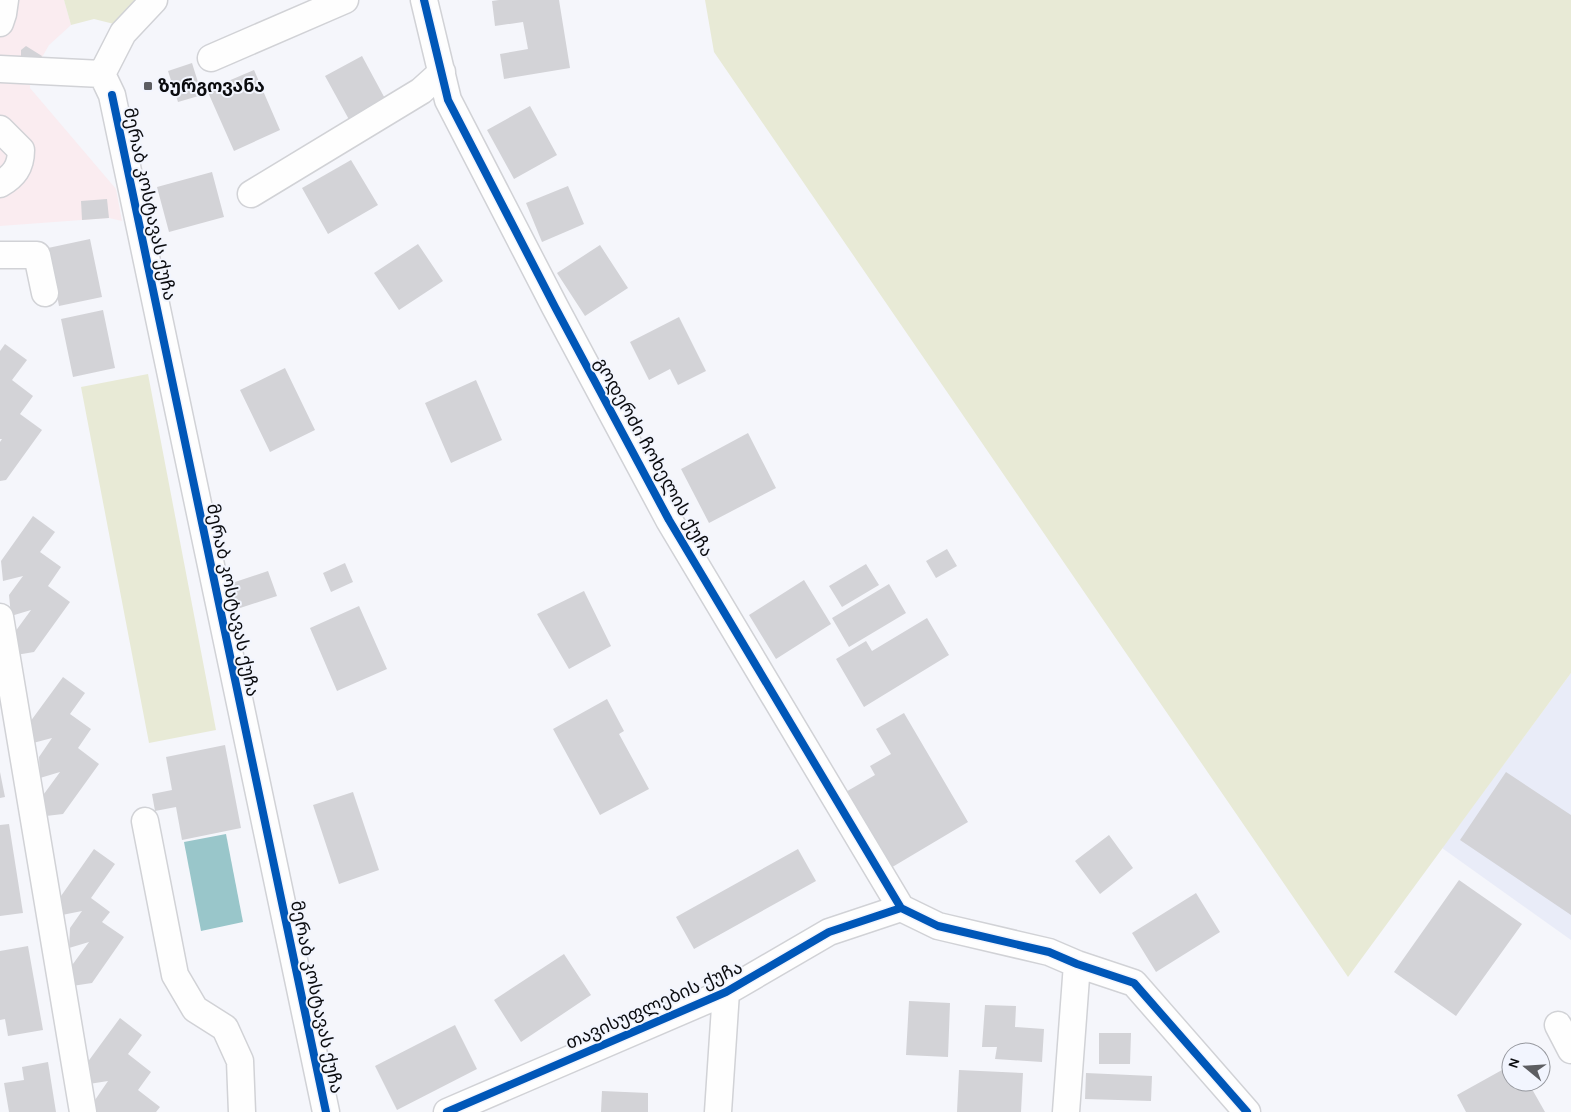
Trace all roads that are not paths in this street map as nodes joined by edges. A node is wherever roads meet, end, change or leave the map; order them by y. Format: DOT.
graph roads {
  1 [pos="5,0"];
  2 [pos="154,0"];
  3 [pos="346,0"];
  4 [pos="424,0"];
  5 [pos="0,24"];
  6 [pos="211,58"];
  7 [pos="0,69"];
  8 [pos="442,72"];
  9 [pos="107,84"];
  10 [pos="0,130"];
  11 [pos="0,184"];
  12 [pos="250,194"];
  13 [pos="0,255"];
  14 [pos="44,293"];
  15 [pos="0,617"];
  16 [pos="145,821"];
  17 [pos="901,908"];
  18 [pos="1077,964"];
  19 [pos="726,992"];
  20 [pos="1558,1025"];
  21 [pos="1571,1050"];
  22 [pos="83,1112"];
  23 [pos="242,1112"];
  24 [pos="326,1112"];
  25 [pos="446,1112"];
  26 [pos="718,1112"];
  27 [pos="1066,1112"];
  28 [pos="1246,1112"];
  1 -- 5 [label="street"];
  2 -- 9 [label="street"];
  3 -- 6 [label="street"];
  4 -- 8 [label="street, გოდერძი ჩოხელის ქუჩა"];
  7 -- 9 [label="street"];
  8 -- 12 [label="street"];
  8 -- 17 [label="street, გოდერძი ჩოხელის ქუჩა"];
  9 -- 24 [label="street, მერაბ კოსტავას ქუჩა"];
  10 -- 11 [label="street"];
  13 -- 14 [label="street"];
  15 -- 22 [label="street"];
  16 -- 23 [label="street"];
  17 -- 18 [label="street"];
  17 -- 19 [label="street, თავისუფლების ქუჩა"];
  18 -- 27 [label="street"];
  18 -- 28 [label="street"];
  19 -- 25 [label="street, თავისუფლების ქუჩა"];
  19 -- 26 [label="street"];
  20 -- 21 [label="street"];
}
